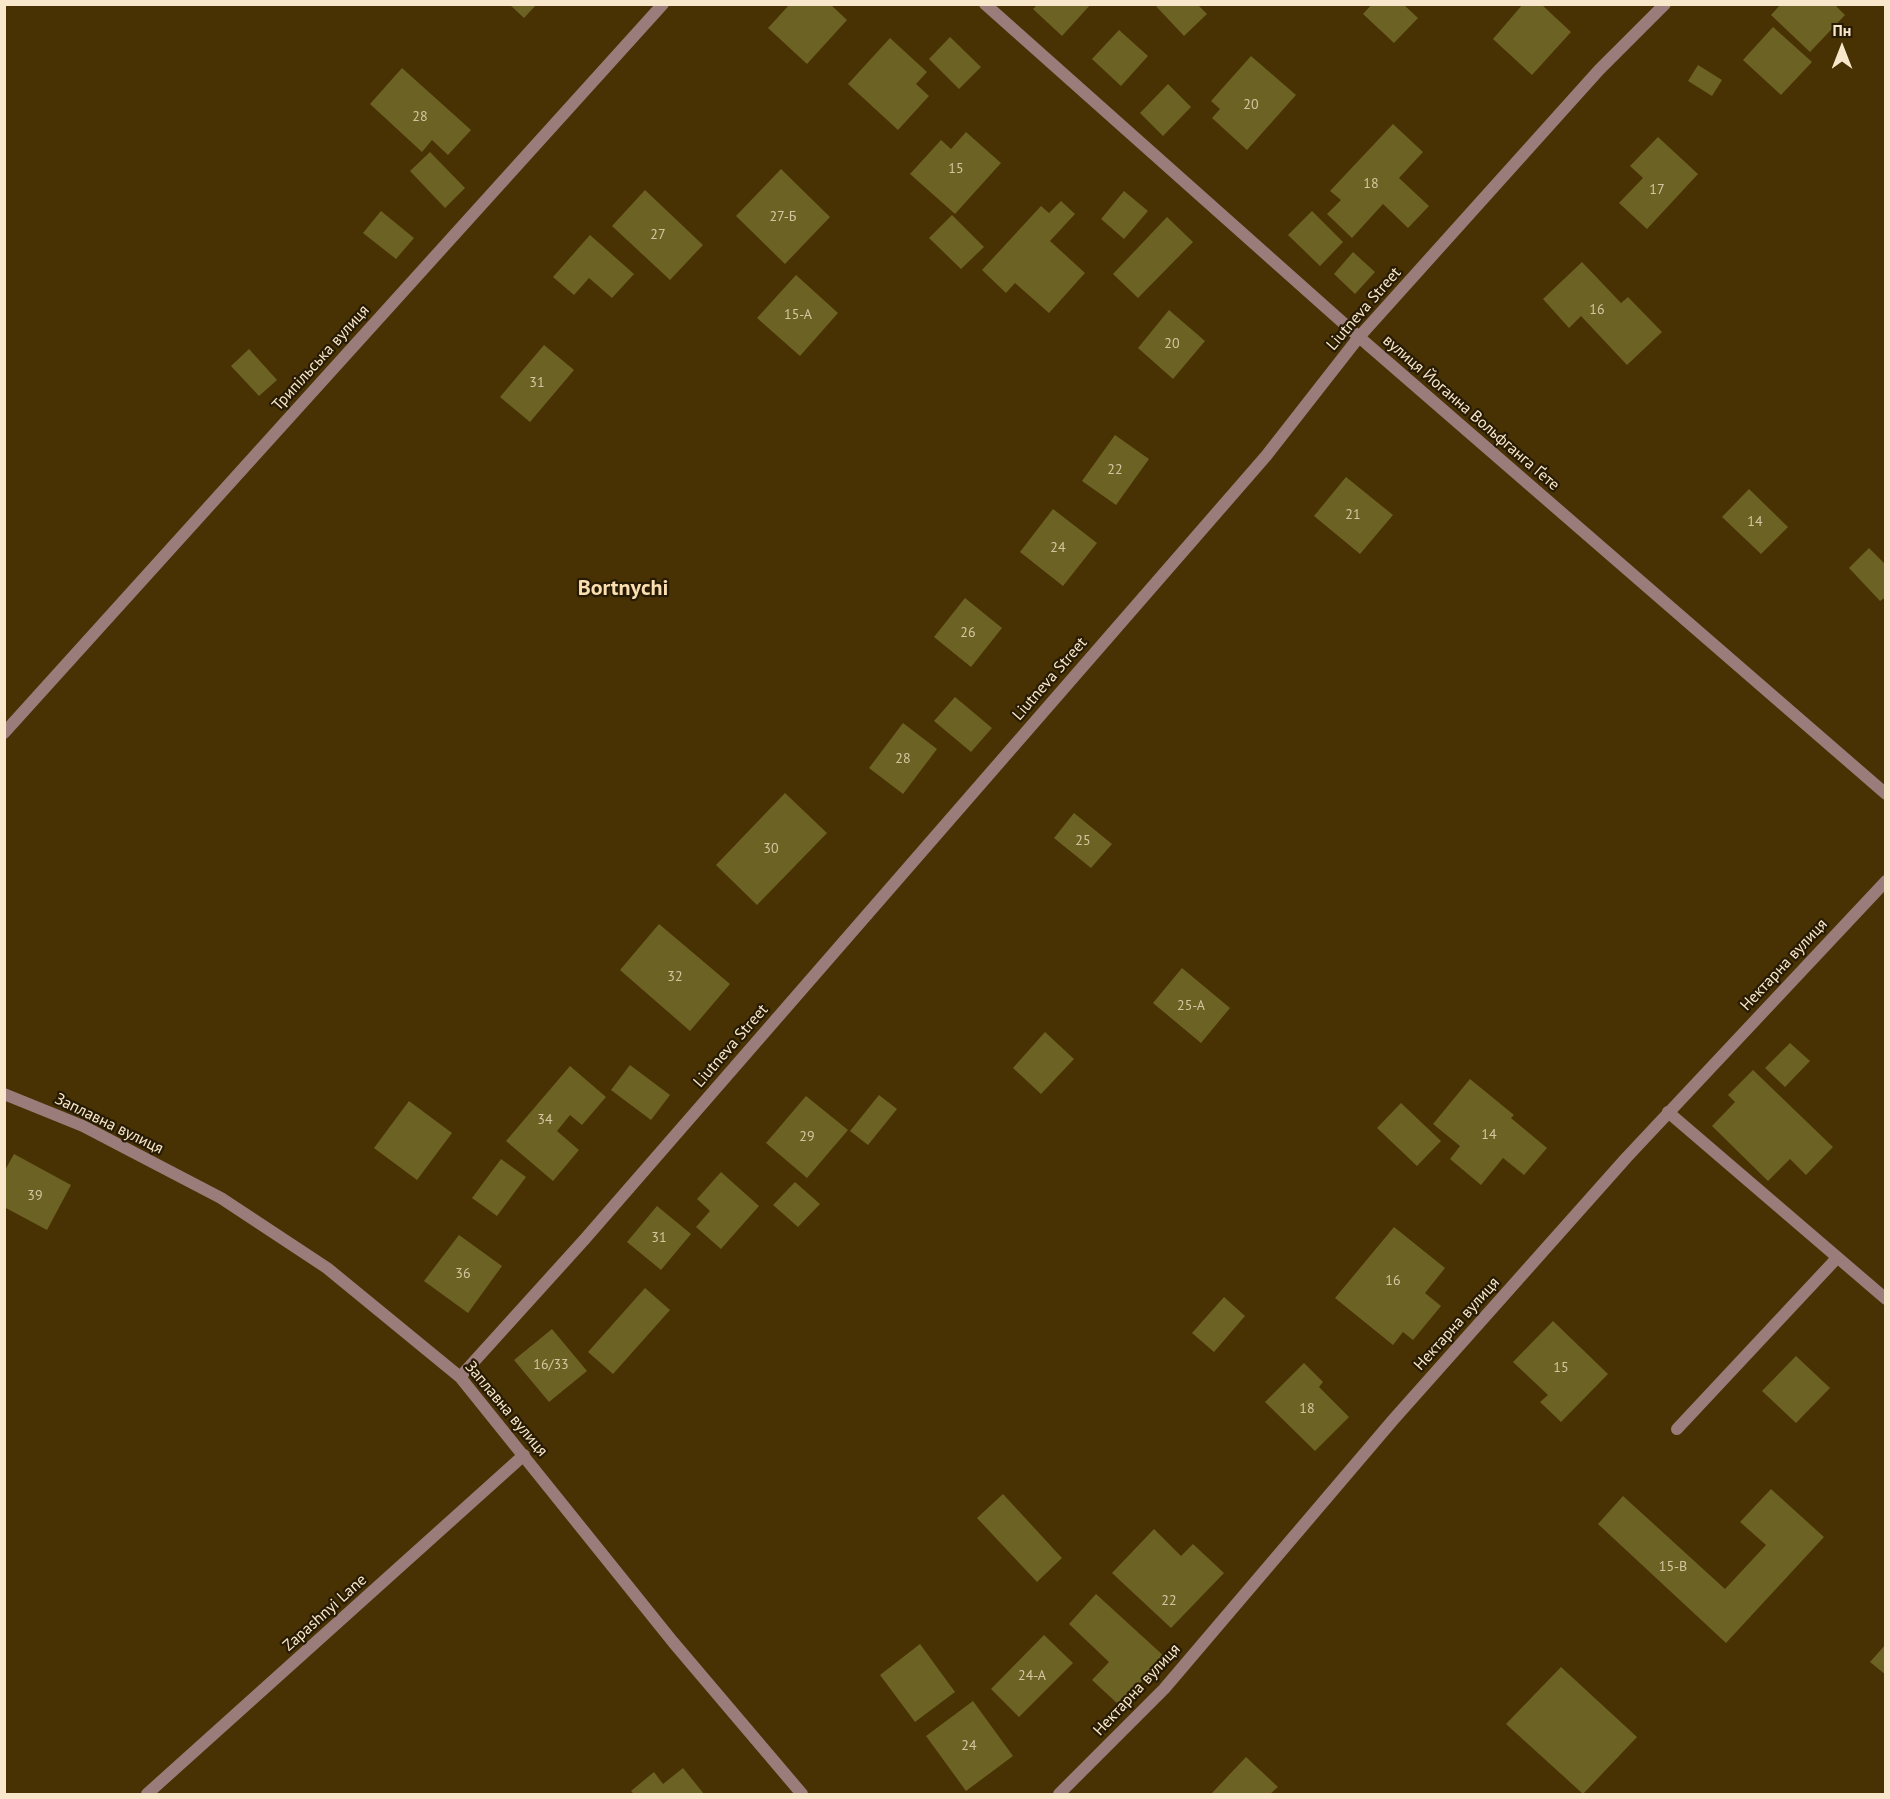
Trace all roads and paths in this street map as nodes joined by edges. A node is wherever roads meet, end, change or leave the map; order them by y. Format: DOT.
graph roads {
  1 [pos="663,4"];
  2 [pos="985,4"];
  3 [pos="1665,4"];
  4 [pos="1359,337"];
  5 [pos="4,733"];
  6 [pos="1886,794"];
  7 [pos="1886,881"];
  8 [pos="4,1094"];
  9 [pos="1668,1112"];
  10 [pos="1836,1258"];
  11 [pos="1886,1299"];
  12 [pos="460,1377"];
  13 [pos="1677,1429"];
  14 [pos="524,1455"];
  15 [pos="147,1794"];
  16 [pos="801,1794"];
  17 [pos="1059,1794"];
  1 -- 5 [label="street, Трипільська вулиця"];
  2 -- 4 [label="street, вулиця Йоганна Вольфганга Ґете"];
  3 -- 4 [label="street, Liutneva Street"];
  4 -- 6 [label="street, вулиця Йоганна Вольфганга Ґете"];
  4 -- 12 [label="street, Liutneva Street"];
  7 -- 9 [label="street, Нектарна вулиця"];
  8 -- 12 [label="street, Заплавна вулиця"];
  9 -- 10 [label="street"];
  9 -- 17 [label="street, Нектарна вулиця"];
  10 -- 11 [label="street"];
  10 -- 13 [label="street"];
  12 -- 14 [label="street, Заплавна вулиця"];
  14 -- 15 [label="street, Zapashnyi Lane"];
  14 -- 16 [label="street, Заплавна вулиця"];
}
